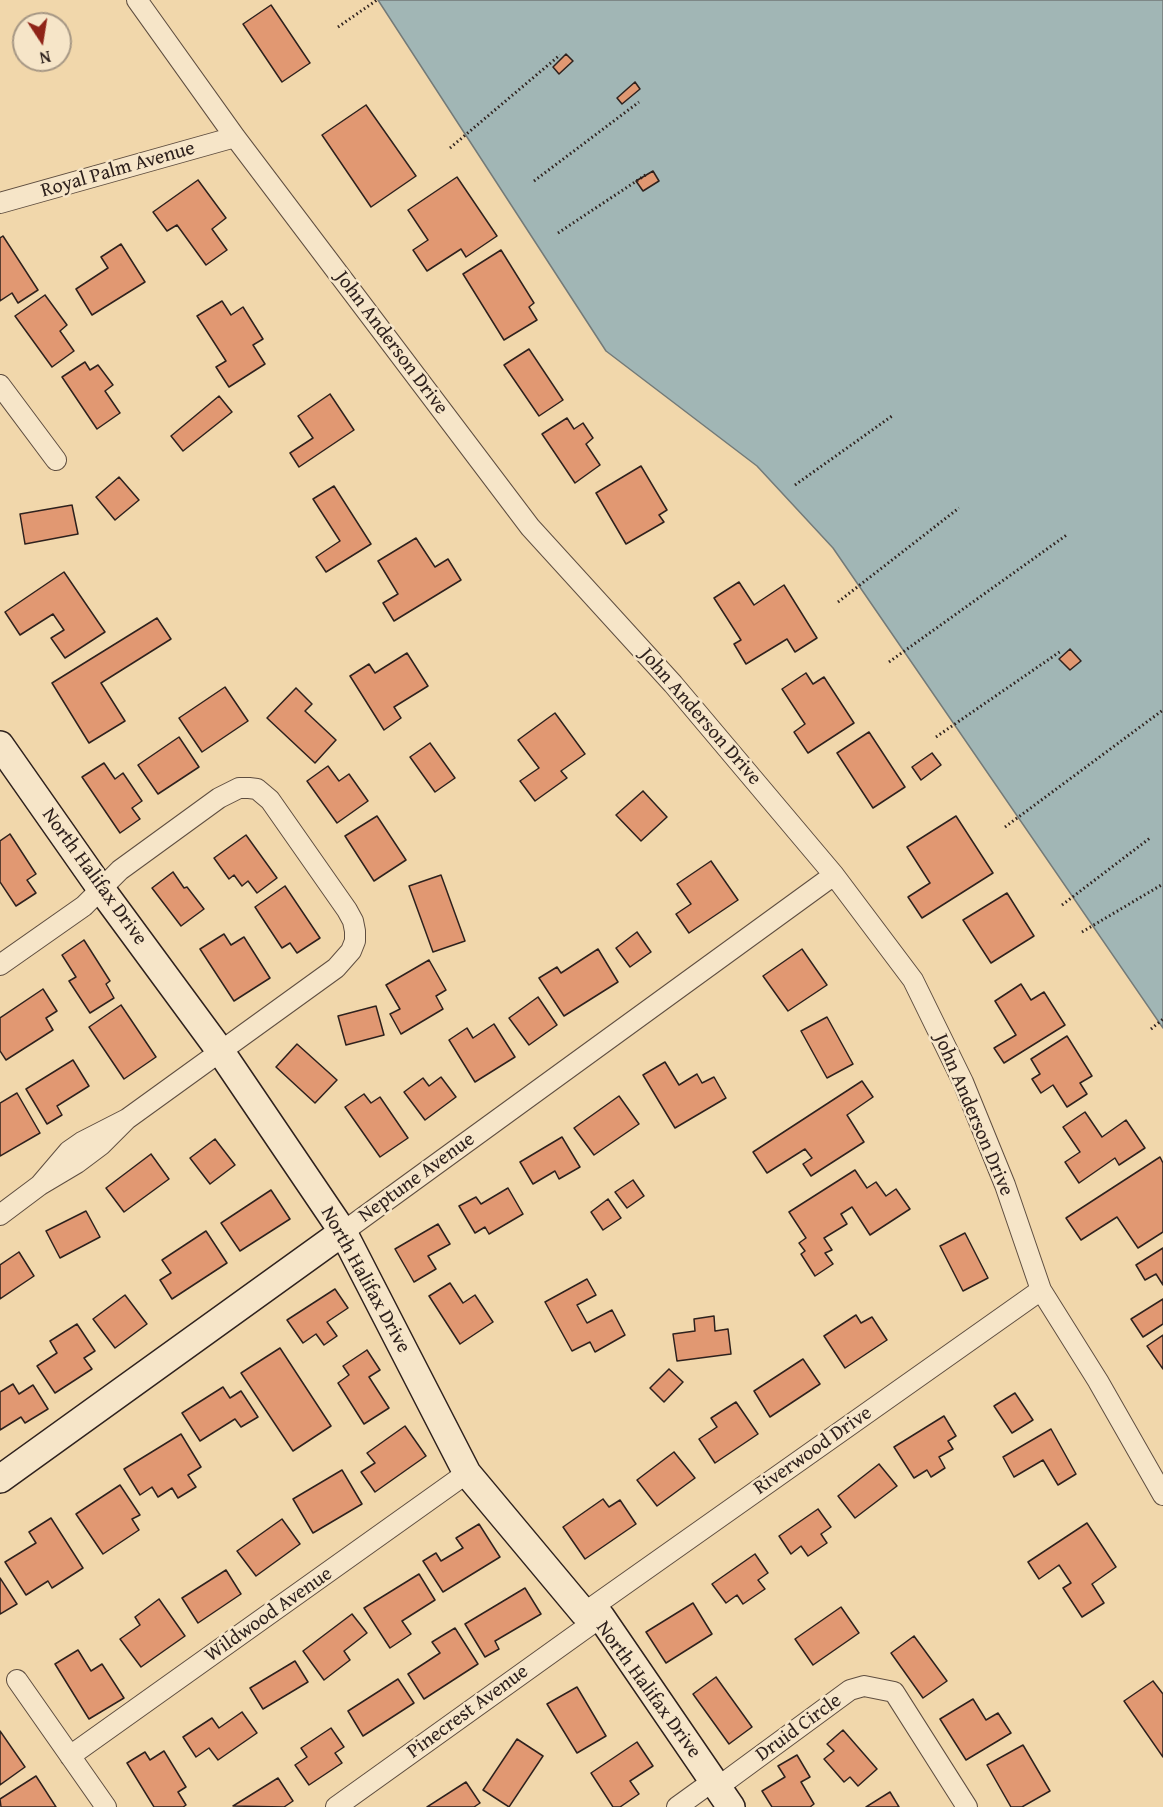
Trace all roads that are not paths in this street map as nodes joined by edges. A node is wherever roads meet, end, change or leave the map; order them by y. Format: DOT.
graph roads {
  1 [pos="137,0"];
  2 [pos="235,137"];
  3 [pos="0,204"];
  4 [pos="0,385"];
  5 [pos="56,460"];
  6 [pos="0,745"];
  7 [pos="834,875"];
  8 [pos="101,889"];
  9 [pos="0,965"];
  10 [pos="220,1052"];
  11 [pos="0,1215"];
  12 [pos="343,1232"];
  13 [pos="1041,1290"];
  14 [pos="467,1473"];
  15 [pos="0,1479"];
  16 [pos="1163,1495"];
  17 [pos="593,1615"];
  18 [pos="16,1680"];
  19 [pos="70,1756"];
  20 [pos="720,1792"];
  21 [pos="106,1807"];
  22 [pos="336,1807"];
  23 [pos="677,1807"];
  24 [pos="968,1807"];
  1 -- 2 [label="street, John Anderson Drive"];
  2 -- 3 [label="street, Royal Palm Avenue"];
  2 -- 7 [label="street, John Anderson Drive"];
  4 -- 5 [label="street"];
  6 -- 8 [label="street, North Halifax Drive"];
  7 -- 12 [label="street, Neptune Avenue"];
  7 -- 13 [label="street, John Anderson Drive"];
  8 -- 9 [label="street"];
  8 -- 10 [label="street, North Halifax Drive"];
  8 -- 10 [label="street"];
  10 -- 11 [label="street"];
  10 -- 12 [label="street, North Halifax Drive"];
  12 -- 14 [label="street, North Halifax Drive"];
  12 -- 15 [label="street, Neptune Avenue"];
  13 -- 16 [label="street, John Anderson Drive"];
  13 -- 17 [label="street, Riverwood Drive"];
  14 -- 17 [label="street, North Halifax Drive"];
  14 -- 19 [label="street, Wildwood Avenue"];
  17 -- 20 [label="street, North Halifax Drive"];
  17 -- 22 [label="street, Pinecrest Avenue"];
  18 -- 19 [label="street"];
  19 -- 21 [label="street"];
  20 -- 23 [label="street, Druid Circle"];
  20 -- 24 [label="street, Druid Circle"];
}
